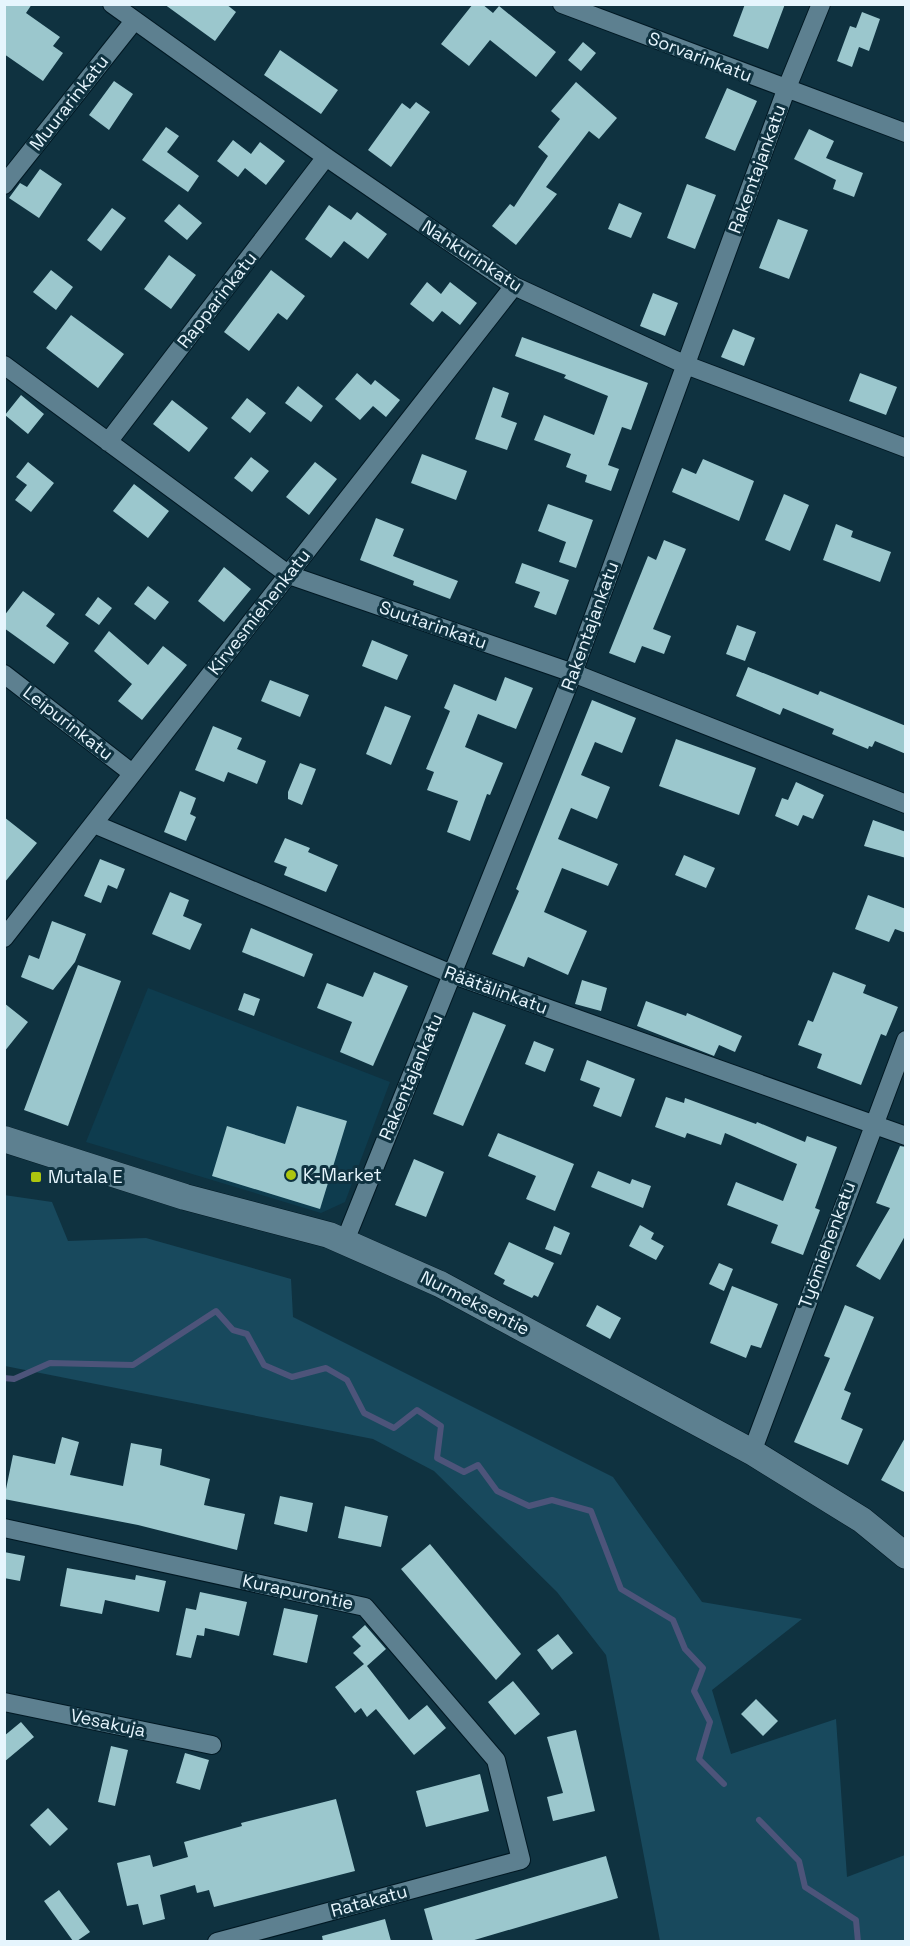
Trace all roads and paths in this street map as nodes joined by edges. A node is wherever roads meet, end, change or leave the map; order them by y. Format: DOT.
graph roads {
  1 [pos="112,4"];
  2 [pos="562,4"];
  3 [pos="821,4"];
  4 [pos="134,21"];
  5 [pos="786,90"];
  6 [pos="906,133"];
  7 [pos="326,157"];
  8 [pos="4,184"];
  9 [pos="514,286"];
  10 [pos="686,364"];
  11 [pos="4,365"];
  12 [pos="108,442"];
  13 [pos="906,448"];
  14 [pos="289,575"];
  15 [pos="573,673"];
  16 [pos="4,674"];
  17 [pos="132,773"];
  18 [pos="906,804"];
  19 [pos="94,824"];
  20 [pos="4,938"];
  21 [pos="454,975"];
  22 [pos="906,1040"];
  23 [pos="873,1123"];
  24 [pos="906,1136"];
  25 [pos="4,1138"];
  26 [pos="345,1241"];
  27 [pos="752,1452"];
  28 [pos="4,1528"];
  29 [pos="906,1556"];
  30 [pos="4,1702"];
  31 [pos="212,1745"];
  32 [pos="521,1860"];
  33 [pos="217,1941"];
  1 -- 4 [label="street, Nahkurinkatu"];
  2 -- 5 [label="street, Sorvarinkatu"];
  3 -- 5 [label="street, Rakentajankatu"];
  4 -- 7 [label="street, Nahkurinkatu"];
  4 -- 8 [label="street, Muurarinkatu"];
  5 -- 6 [label="street, Sorvarinkatu"];
  5 -- 10 [label="street, Rakentajankatu"];
  7 -- 9 [label="street, Nahkurinkatu"];
  7 -- 12 [label="street, Rapparinkatu"];
  9 -- 10 [label="street, Nahkurinkatu"];
  9 -- 14 [label="street, Kirvesmiehenkatu"];
  10 -- 13 [label="street, Nahkurinkatu"];
  10 -- 15 [label="street, Rakentajankatu"];
  11 -- 12 [label="street, Suutarinkatu"];
  12 -- 14 [label="street, Suutarinkatu"];
  14 -- 15 [label="street, Suutarinkatu"];
  14 -- 17 [label="street, Kirvesmiehenkatu"];
  15 -- 18 [label="street, Suutarinkatu"];
  15 -- 21 [label="street, Rakentajankatu"];
  16 -- 17 [label="street, Leipurinkatu"];
  17 -- 19 [label="street, Kirvesmiehenkatu"];
  19 -- 20 [label="street, Kirvesmiehenkatu"];
  19 -- 21 [label="street, Räätälinkatu"];
  21 -- 23 [label="street, Räätälinkatu"];
  21 -- 26 [label="street, Rakentajankatu"];
  22 -- 23 [label="street, Työmiehenkatu"];
  23 -- 24 [label="street, Räätälinkatu"];
  23 -- 27 [label="street, Työmiehenkatu"];
  25 -- 26 [label="street, Nurmeksentie"];
  26 -- 27 [label="street, Nurmeksentie"];
  27 -- 29 [label="street, Nurmeksentie"];
  28 -- 32 [label="street, Kurapurontie"];
  30 -- 31 [label="street, Vesakuja"];
  32 -- 33 [label="street, Ratakatu"];
}
